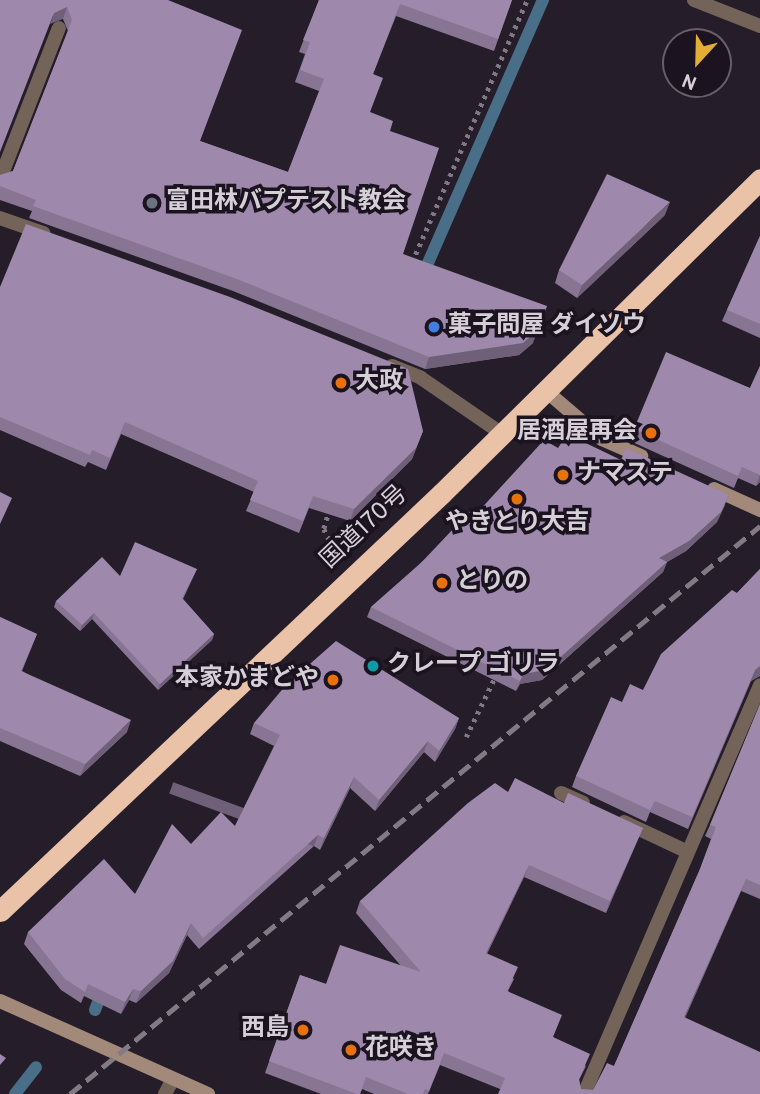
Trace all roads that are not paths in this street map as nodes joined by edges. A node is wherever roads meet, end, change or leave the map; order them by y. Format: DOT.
graph roads {
  1 [pos="694,0"];
  2 [pos="760,26"];
  3 [pos="59,28"];
  4 [pos="760,179"];
  5 [pos="0,180"];
  6 [pos="0,218"];
  7 [pos="64,241"];
  8 [pos="374,359"];
  9 [pos="545,390"];
  10 [pos="501,433"];
  11 [pos="651,460"];
  12 [pos="699,482"];
  13 [pos="760,510"];
  14 [pos="760,685"];
  15 [pos="561,793"];
  16 [pos="687,851"];
  17 [pos="0,911"];
  18 [pos="0,1001"];
  19 [pos="169,1087"];
  20 [pos="208,1094"];
  21 [pos="584,1094"];
  1 -- 2 [label="street"];
  3 -- 5 [label="street"];
  4 -- 9 [label="highway, 国道170号"];
  6 -- 7 [label="street"];
  8 -- 10 [label="street"];
  9 -- 10 [label="highway, 国道170号"];
  9 -- 11 [label="street"];
  10 -- 17 [label="highway, 国道170号"];
  12 -- 13 [label="street"];
  14 -- 16 [label="street"];
  15 -- 16 [label="street"];
  16 -- 21 [label="street"];
  18 -- 19 [label="street"];
  19 -- 20 [label="street"];
}
